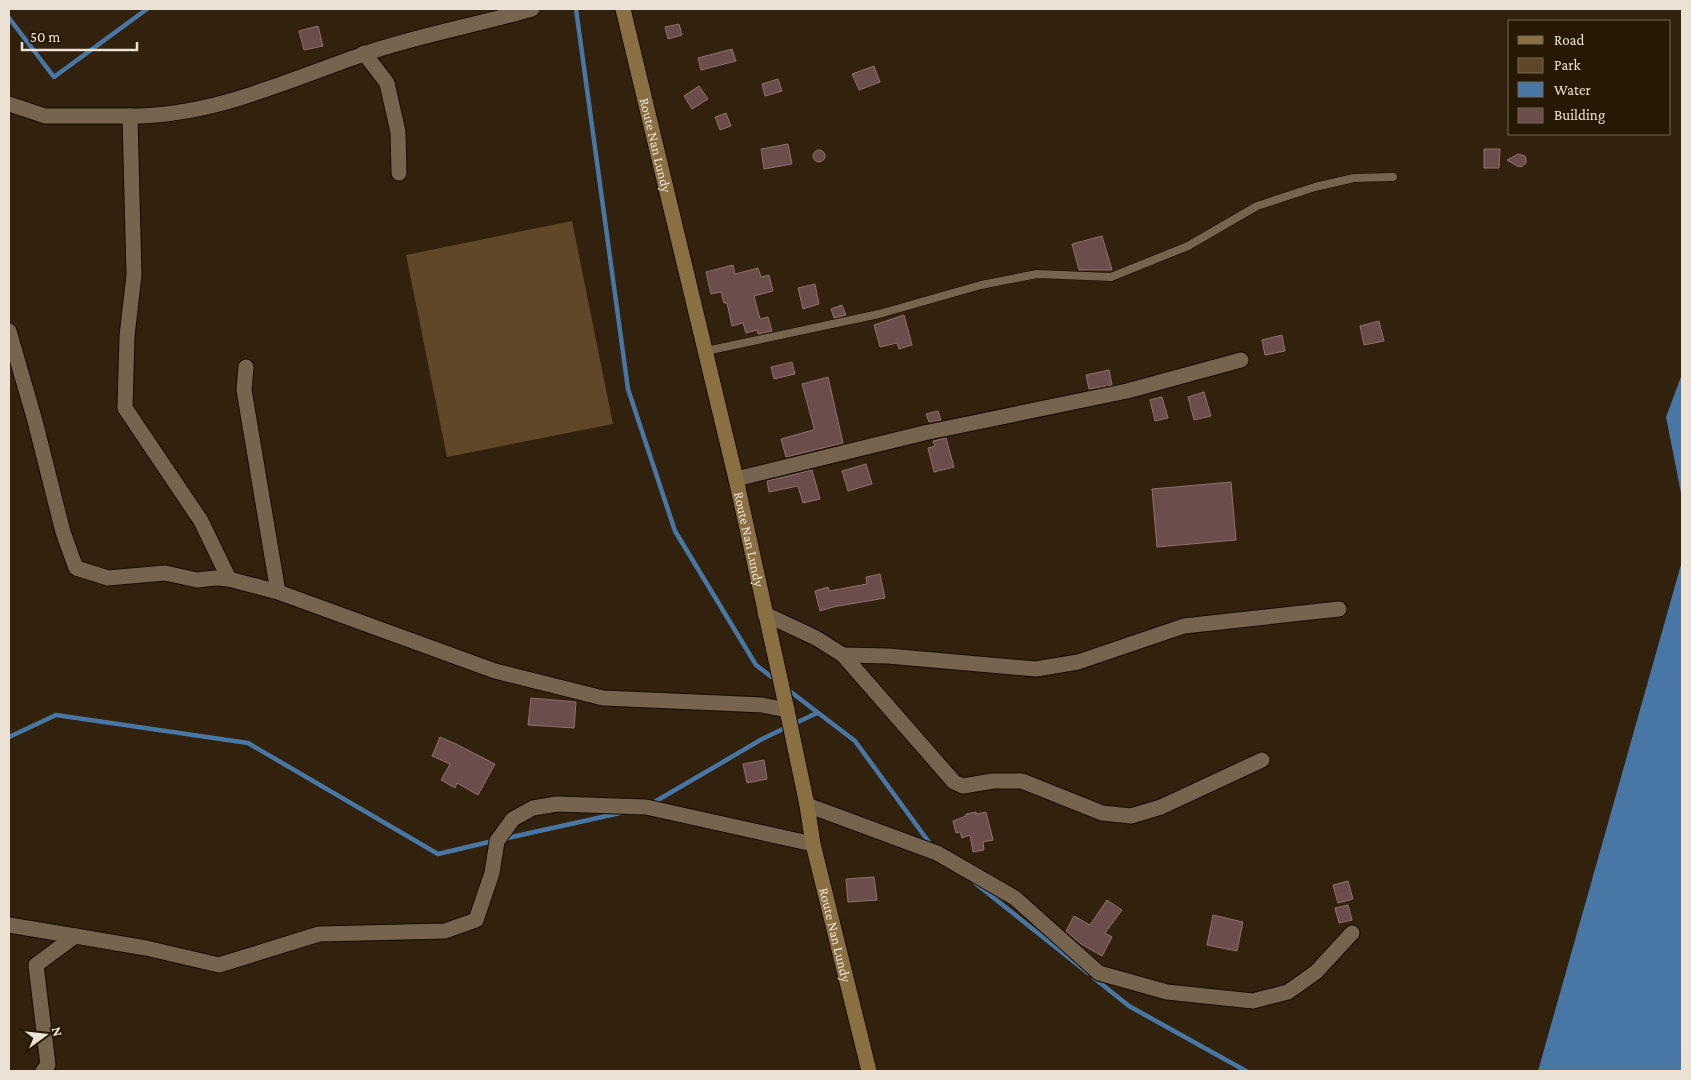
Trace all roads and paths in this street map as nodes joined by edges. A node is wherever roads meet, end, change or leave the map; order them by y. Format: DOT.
graph roads {
  1 [pos="532,9"];
  2 [pos="623,9"];
  3 [pos="364,54"];
  4 [pos="9,104"];
  5 [pos="130,116"];
  6 [pos="399,173"];
  7 [pos="1393,177"];
  8 [pos="9,331"];
  9 [pos="706,350"];
  10 [pos="1241,360"];
  11 [pos="246,367"];
  12 [pos="736,479"];
  13 [pos="229,579"];
  14 [pos="278,592"];
  15 [pos="1339,609"];
  16 [pos="765,614"];
  17 [pos="843,655"];
  18 [pos="787,710"];
  19 [pos="1262,760"];
  20 [pos="807,805"];
  21 [pos="813,844"];
  22 [pos="9,925"];
  23 [pos="1352,933"];
  24 [pos="75,936"];
  25 [pos="43,1071"];
  26 [pos="868,1071"];
  1 -- 3 [label="street"];
  2 -- 9 [label="main road, Route Nan Lundy"];
  3 -- 5 [label="street"];
  3 -- 6 [label="street"];
  4 -- 5 [label="street"];
  5 -- 13 [label="street"];
  7 -- 9 [label="lane"];
  8 -- 13 [label="street"];
  9 -- 12 [label="main road, Route Nan Lundy"];
  10 -- 12 [label="street"];
  11 -- 14 [label="street"];
  12 -- 16 [label="main road, Route Nan Lundy"];
  13 -- 14 [label="street"];
  14 -- 18 [label="street"];
  15 -- 17 [label="street"];
  16 -- 17 [label="street"];
  16 -- 18 [label="main road, Route Nan Lundy"];
  17 -- 19 [label="street"];
  18 -- 20 [label="main road, Route Nan Lundy"];
  20 -- 21 [label="main road, Route Nan Lundy"];
  20 -- 23 [label="street"];
  21 -- 24 [label="street"];
  21 -- 26 [label="main road, Route Nan Lundy"];
  22 -- 24 [label="street"];
  24 -- 25 [label="street"];
}
